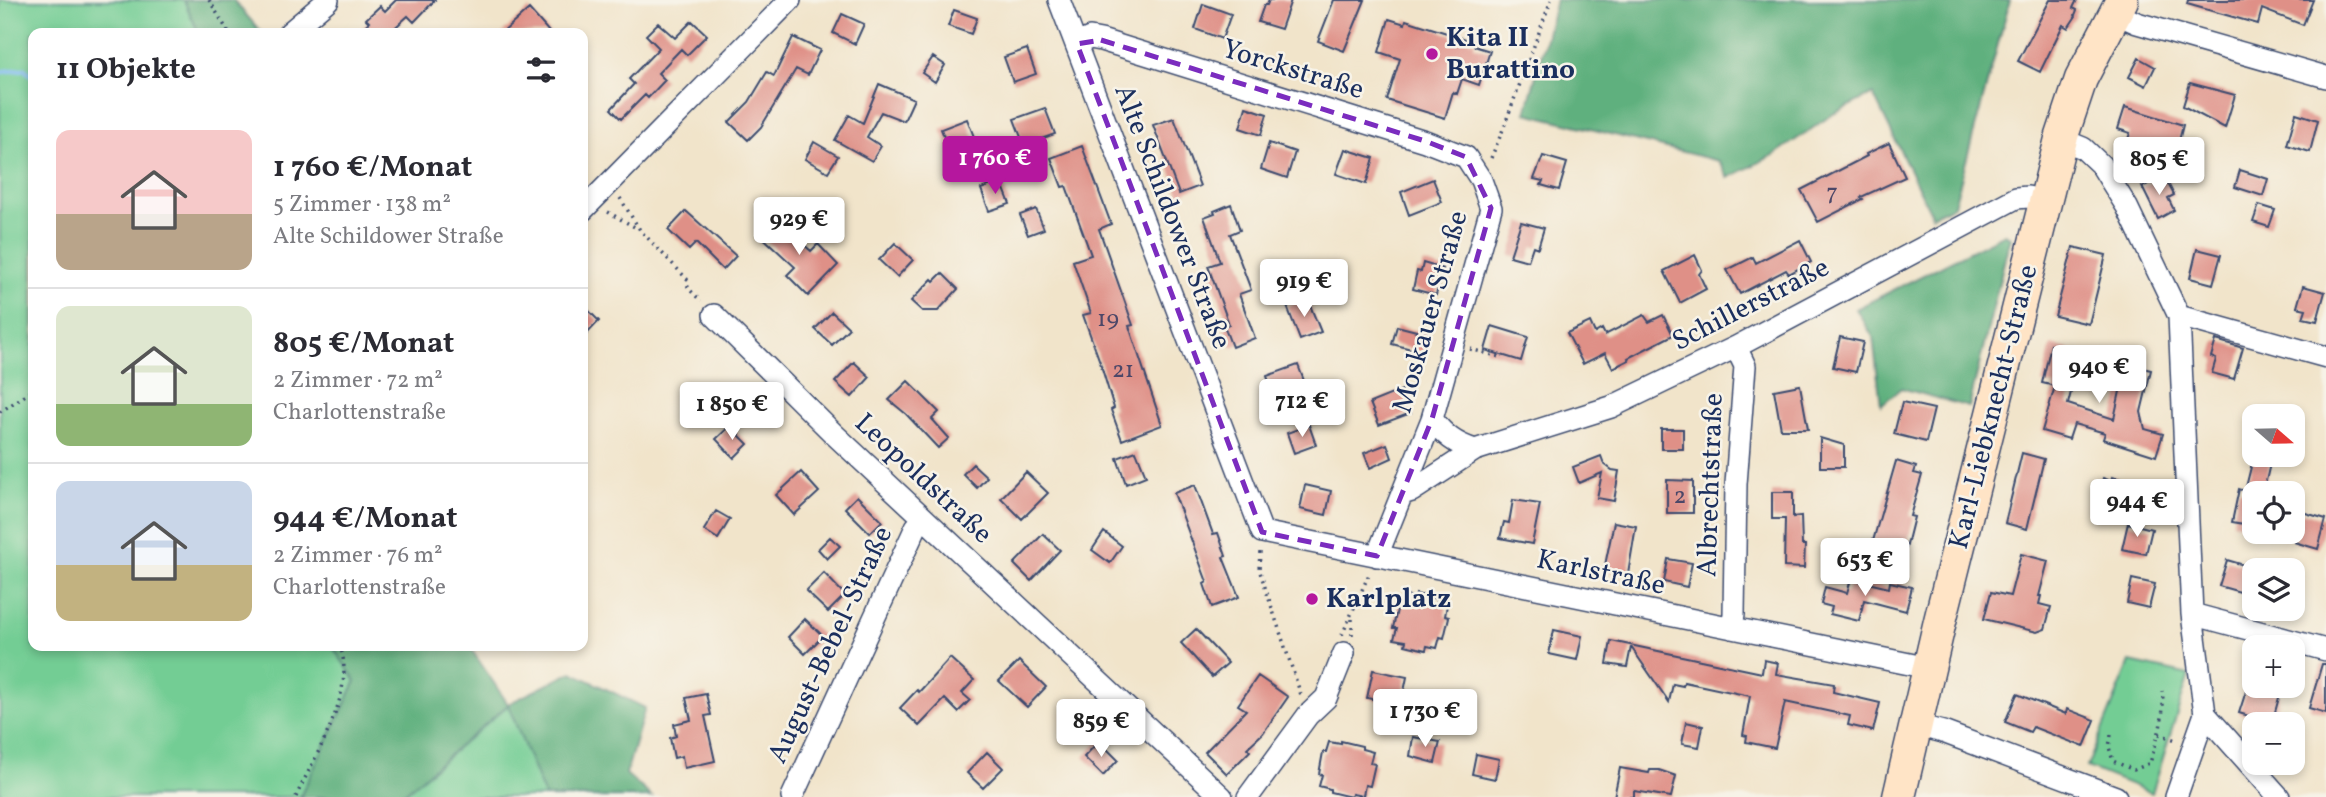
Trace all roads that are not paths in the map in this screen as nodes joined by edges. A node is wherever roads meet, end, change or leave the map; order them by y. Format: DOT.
graph roads {
  1 [pos="328,0"];
  2 [pos="790,0"];
  3 [pos="1059,0"];
  4 [pos="2119,7"];
  5 [pos="295,28"];
  6 [pos="1077,44"];
  7 [pos="2326,77"];
  8 [pos="2061,139"];
  9 [pos="1481,180"];
  10 [pos="2045,202"];
  11 [pos="588,205"];
  12 [pos="714,315"];
  13 [pos="2179,316"];
  14 [pos="1737,347"];
  15 [pos="2326,357"];
  16 [pos="1432,419"];
  17 [pos="1475,450"];
  18 [pos="1402,494"];
  19 [pos="924,519"];
  20 [pos="1262,532"];
  21 [pos="1377,556"];
  22 [pos="2192,614"];
  23 [pos="1732,628"];
  24 [pos="2326,650"];
  25 [pos="1344,653"];
  26 [pos="1929,668"];
  27 [pos="2205,714"];
  28 [pos="1916,724"];
  29 [pos="2118,787"];
  30 [pos="792,797"];
  31 [pos="1222,797"];
  32 [pos="1248,797"];
  33 [pos="1899,797"];
  34 [pos="2176,797"];
  35 [pos="2279,797"];
  1 -- 5 [label="street"];
  2 -- 11 [label="street"];
  3 -- 6 [label="street, Alte Schildower Straße"];
  4 -- 7 [label="street"];
  4 -- 8 [label="street, Karl-Liebknecht-Straße"];
  6 -- 9 [label="street, Yorckstraße"];
  6 -- 20 [label="street, Alte Schildower Straße"];
  8 -- 10 [label="street, Karl-Liebknecht-Straße"];
  8 -- 13 [label="street"];
  9 -- 16 [label="street, Moskauer Straße"];
  10 -- 14 [label="street, Schillerstraße"];
  10 -- 26 [label="street, Karl-Liebknecht-Straße"];
  12 -- 19 [label="street, Leopoldstraße"];
  13 -- 15 [label="street"];
  13 -- 22 [label="street"];
  14 -- 17 [label="street, Schillerstraße"];
  14 -- 23 [label="street, Albrechtstraße"];
  16 -- 17 [label="street"];
  16 -- 18 [label="street, Moskauer Straße"];
  17 -- 18 [label="street, Schillerstraße"];
  18 -- 21 [label="street, Moskauer Straße"];
  19 -- 30 [label="street, August-Bebel-Straße"];
  19 -- 31 [label="street, Leopoldstraße"];
  20 -- 21 [label="street, Karlstraße"];
  21 -- 23 [label="street, Karlstraße"];
  22 -- 24 [label="street"];
  22 -- 27 [label="street"];
  23 -- 26 [label="street, Karlstraße"];
  25 -- 32 [label="street"];
  26 -- 28 [label="street, Karl-Liebknecht-Straße"];
  27 -- 34 [label="street"];
  27 -- 35 [label="street"];
  28 -- 29 [label="street"];
  28 -- 33 [label="street, Karl-Liebknecht-Straße"];
}
